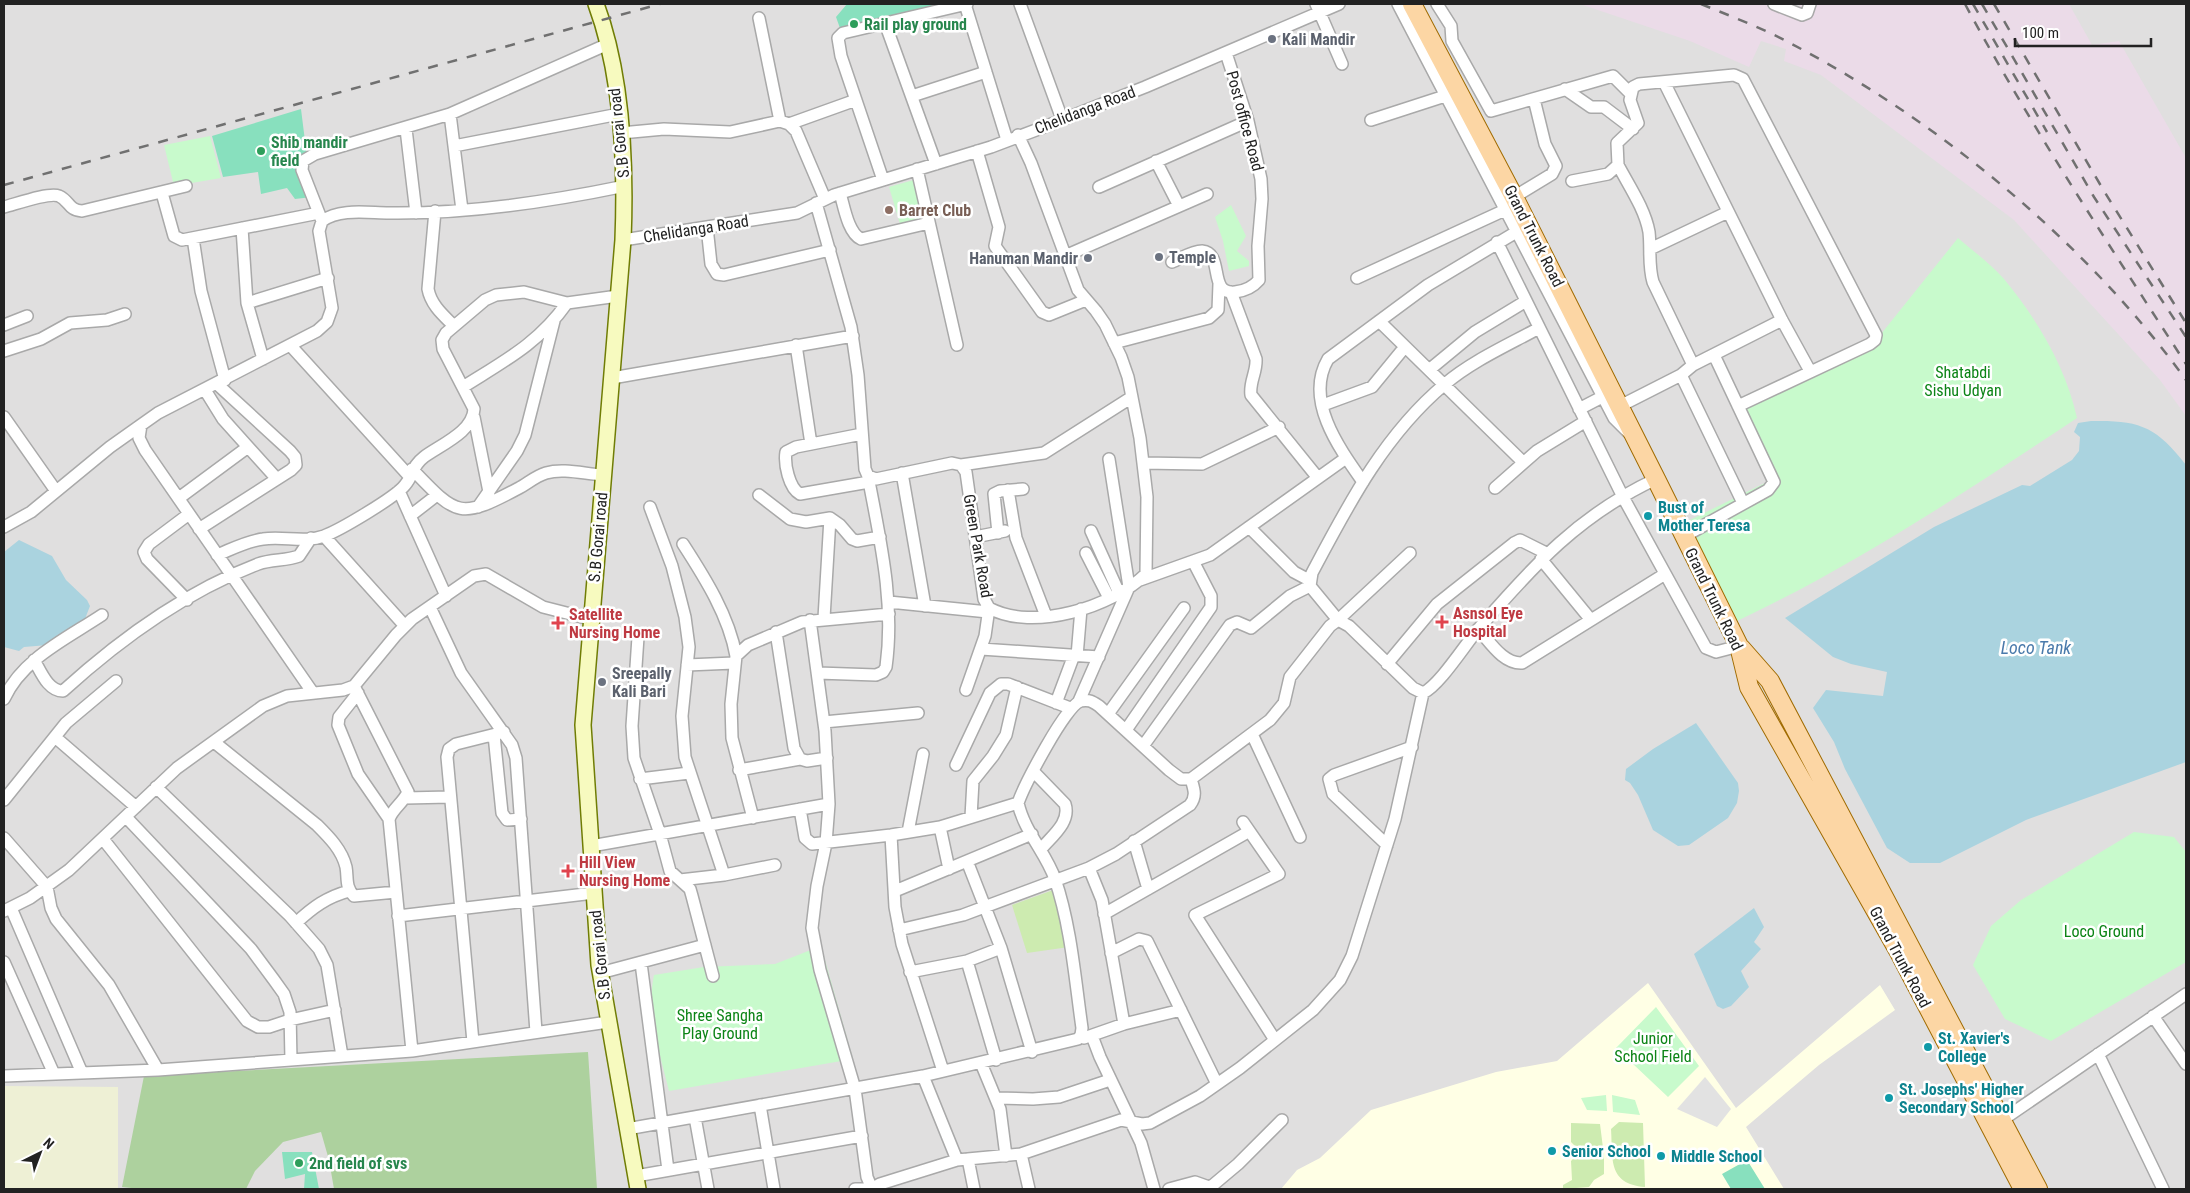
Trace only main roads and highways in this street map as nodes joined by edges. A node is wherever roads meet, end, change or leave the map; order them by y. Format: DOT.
graph roads {
  1 [pos="1412,4"];
  2 [pos="1997,1124"];
  3 [pos="2023,1189"];
  4 [pos="2038,1189"];
  1 -- 2 [label="main road, Grand Trunk Road"];
  2 -- 3 [label="main road, Grand Trunk Road"];
  2 -- 4 [label="main road"];
}
